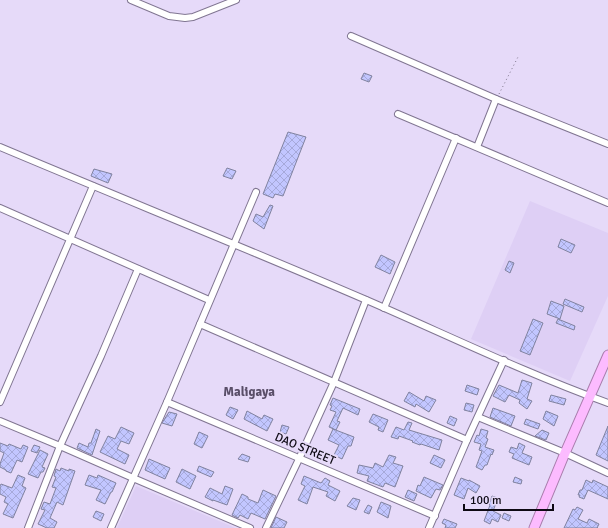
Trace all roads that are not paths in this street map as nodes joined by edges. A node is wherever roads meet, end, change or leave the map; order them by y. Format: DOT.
graph roads {
  1 [pos="131,0"];
  2 [pos="236,0"];
  3 [pos="351,36"];
  4 [pos="496,100"];
  5 [pos="398,114"];
  6 [pos="456,138"];
  7 [pos="608,144"];
  8 [pos="0,147"];
  9 [pos="477,147"];
  10 [pos="93,186"];
  11 [pos="256,192"];
  12 [pos="608,203"];
  13 [pos="0,208"];
  14 [pos="70,239"];
  15 [pos="234,244"];
  16 [pos="138,269"];
  17 [pos="210,300"];
  18 [pos="366,300"];
  19 [pos="384,308"];
  20 [pos="200,324"];
  21 [pos="608,355"];
  22 [pos="504,360"];
  23 [pos="334,382"];
  24 [pos="590,396"];
  25 [pos="0,402"];
  26 [pos="167,402"];
  27 [pos="608,403"];
  28 [pos="478,417"];
  29 [pos="0,422"];
  30 [pos="467,440"];
  31 [pos="60,446"];
  32 [pos="565,453"];
  33 [pos="299,459"];
  34 [pos="608,472"];
  35 [pos="133,478"];
  36 [pos="435,516"];
  37 [pos="28,528"];
  38 [pos="111,528"];
  39 [pos="250,528"];
  40 [pos="266,528"];
  41 [pos="429,528"];
  42 [pos="534,528"];
  1 -- 2 [label="street"];
  3 -- 4 [label="street"];
  4 -- 7 [label="street"];
  4 -- 9 [label="street"];
  5 -- 6 [label="street"];
  6 -- 9 [label="street"];
  6 -- 19 [label="street"];
  8 -- 10 [label="street"];
  9 -- 12 [label="street"];
  10 -- 14 [label="street"];
  10 -- 15 [label="street"];
  11 -- 15 [label="street"];
  13 -- 14 [label="street"];
  14 -- 16 [label="street"];
  14 -- 25 [label="street"];
  15 -- 17 [label="street"];
  15 -- 18 [label="street"];
  16 -- 17 [label="street"];
  16 -- 31 [label="street"];
  17 -- 20 [label="street"];
  18 -- 19 [label="street"];
  18 -- 23 [label="street"];
  19 -- 22 [label="street"];
  20 -- 23 [label="street"];
  20 -- 26 [label="street"];
  21 -- 24 [label="highway"];
  22 -- 24 [label="street"];
  22 -- 28 [label="street"];
  23 -- 30 [label="street"];
  23 -- 33 [label="street"];
  24 -- 27 [label="street"];
  24 -- 32 [label="highway"];
  26 -- 33 [label="street, DAO STREET"];
  26 -- 35 [label="street"];
  28 -- 30 [label="street"];
  28 -- 32 [label="street"];
  29 -- 31 [label="street"];
  30 -- 36 [label="street"];
  31 -- 35 [label="street"];
  31 -- 37 [label="street"];
  32 -- 34 [label="street"];
  32 -- 42 [label="highway"];
  33 -- 36 [label="street, DAO STREET"];
  33 -- 40 [label="street"];
  35 -- 38 [label="street"];
  35 -- 39 [label="street"];
  36 -- 41 [label="street"];
}
